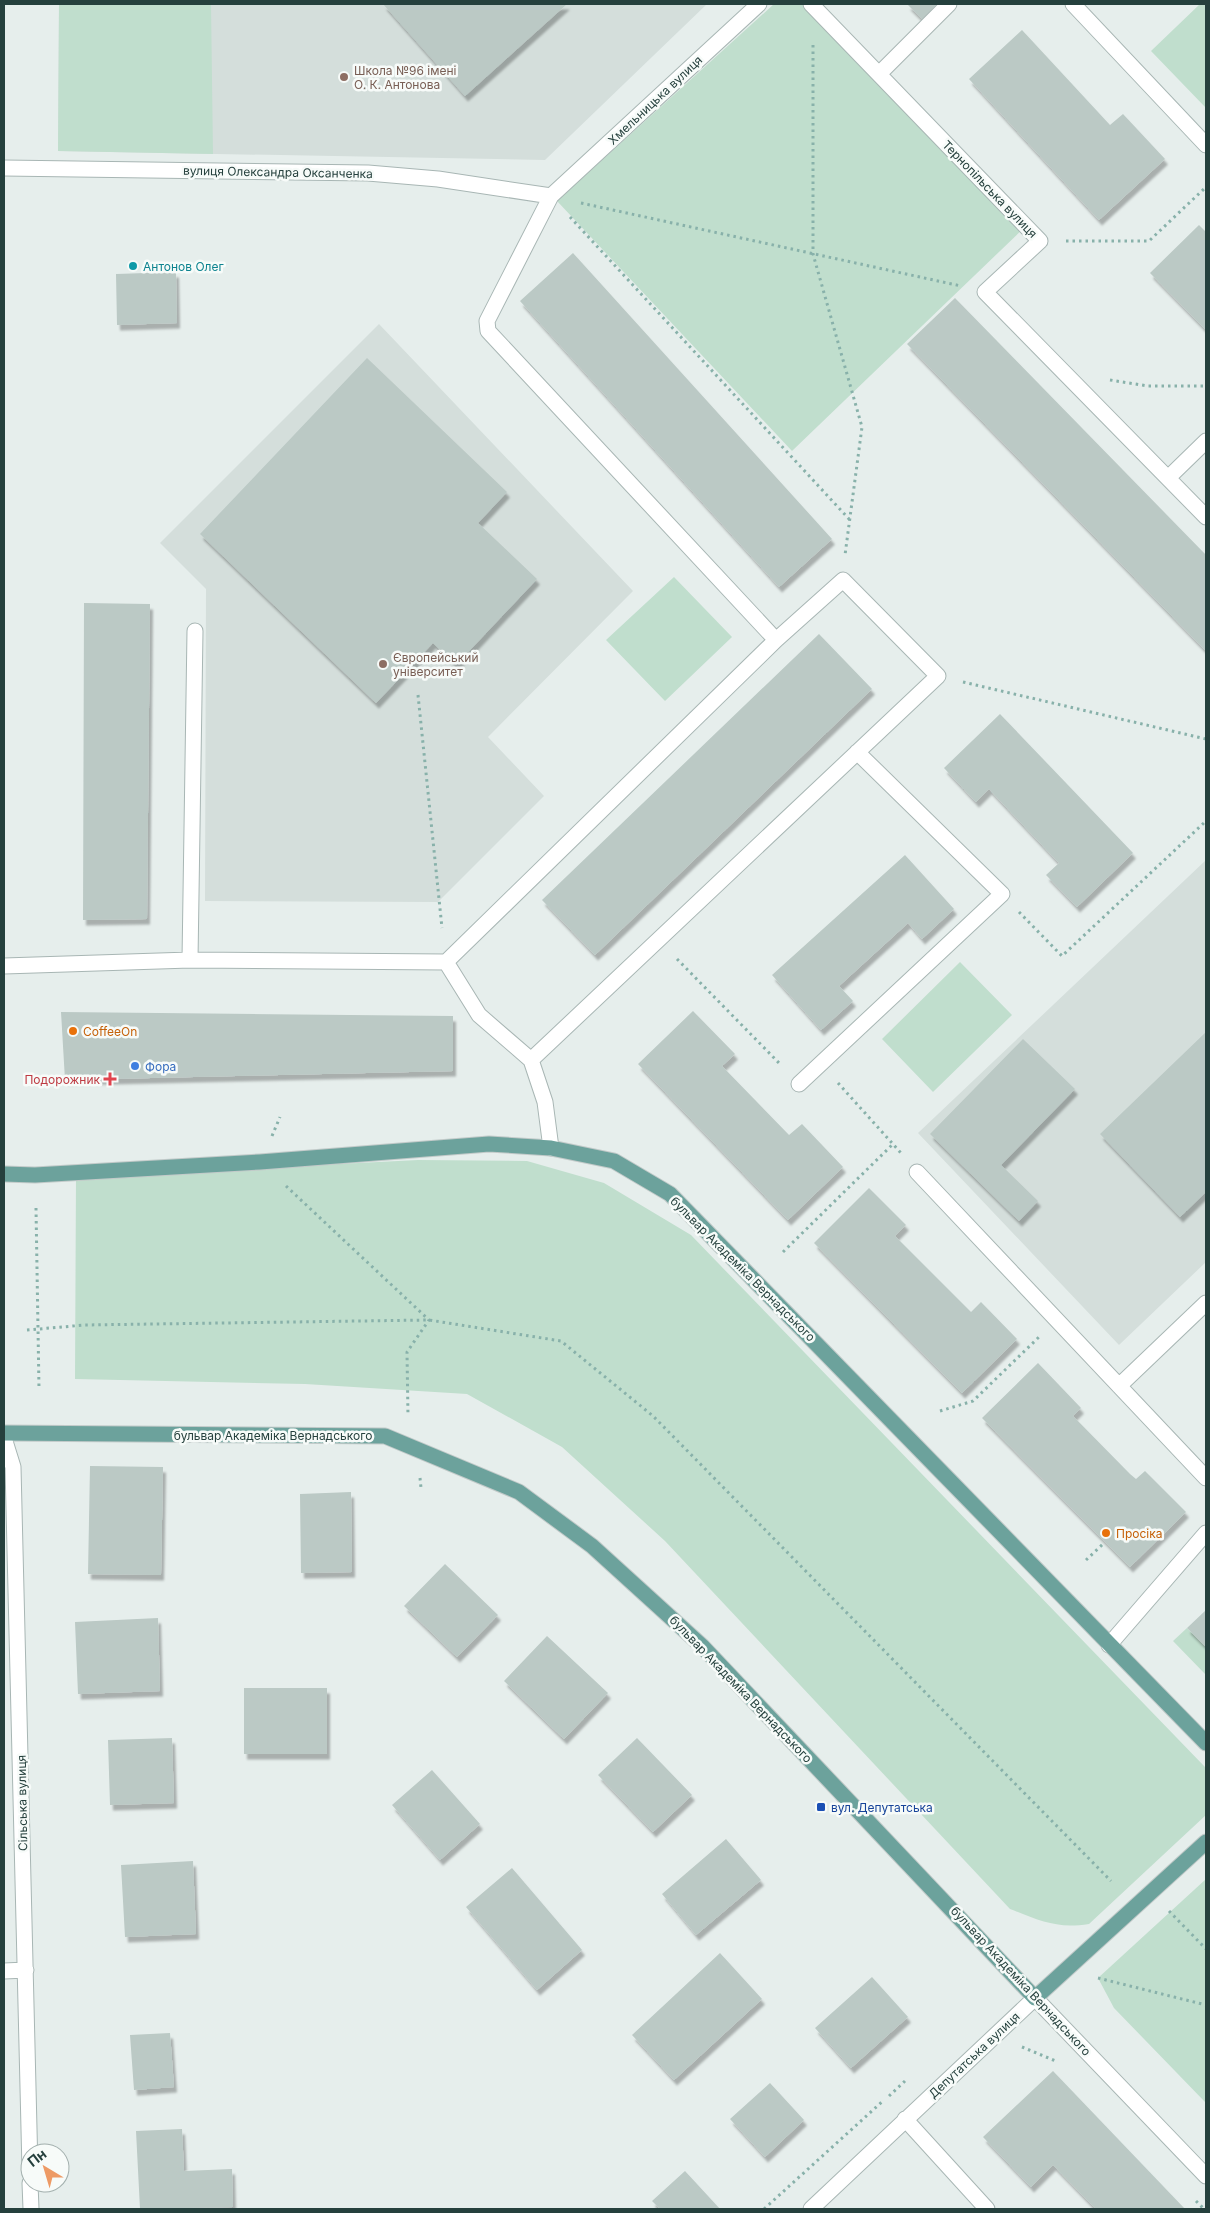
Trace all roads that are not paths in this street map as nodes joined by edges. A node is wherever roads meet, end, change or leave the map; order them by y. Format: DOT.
graph roads {
  1 [pos="759,4"];
  2 [pos="949,4"];
  3 [pos="1073,4"];
  4 [pos="812,5"];
  5 [pos="879,74"];
  6 [pos="1206,145"];
  7 [pos="4,168"];
  8 [pos="551,196"];
  9 [pos="1206,441"];
  10 [pos="1168,478"];
  11 [pos="1206,517"];
  12 [pos="195,631"];
  13 [pos="776,640"];
  14 [pos="857,752"];
  15 [pos="190,960"];
  16 [pos="446,962"];
  17 [pos="4,966"];
  18 [pos="531,1060"];
  19 [pos="799,1084"];
  20 [pos="551,1148"];
  21 [pos="917,1172"];
  22 [pos="4,1174"];
  23 [pos="1206,1303"];
  24 [pos="1119,1386"];
  25 [pos="4,1433"];
  26 [pos="4,1438"];
  27 [pos="1206,1478"];
  28 [pos="1206,1533"];
  29 [pos="1109,1645"];
  30 [pos="1206,1744"];
  31 [pos="1206,1842"];
  32 [pos="26,1970"];
  33 [pos="4,1971"];
  34 [pos="1035,1998"];
  35 [pos="905,2119"];
  36 [pos="29,2143"];
  37 [pos="1206,2176"];
  38 [pos="30,2193"];
  39 [pos="31,2209"];
  40 [pos="811,2209"];
  41 [pos="987,2209"];
  1 -- 8 [label="street, Хмельницька вулиця"];
  2 -- 5 [label="street"];
  3 -- 6 [label="street"];
  4 -- 5 [label="street, Тернопільська вулиця"];
  5 -- 10 [label="street, Тернопільська вулиця"];
  7 -- 8 [label="street, вулиця Олександра Оксанченка"];
  8 -- 13 [label="street"];
  9 -- 10 [label="street"];
  10 -- 11 [label="street"];
  12 -- 15 [label="street"];
  13 -- 14 [label="street"];
  13 -- 16 [label="street"];
  14 -- 18 [label="street"];
  14 -- 19 [label="street"];
  15 -- 16 [label="street"];
  15 -- 17 [label="street"];
  16 -- 18 [label="street"];
  18 -- 20 [label="street"];
  20 -- 22 [label="main road, бульвар Академіка Вернадського"];
  20 -- 29 [label="main road, бульвар Академіка Вернадського"];
  21 -- 24 [label="street"];
  23 -- 24 [label="street"];
  24 -- 27 [label="street"];
  25 -- 34 [label="main road, бульвар Академіка Вернадського"];
  26 -- 32 [label="street, Сільська вулиця"];
  28 -- 29 [label="street"];
  29 -- 30 [label="main road, бульвар Академіка Вернадського"];
  31 -- 34 [label="main road, Депутатська вулиця"];
  32 -- 33 [label="street"];
  32 -- 36 [label="street, Сільська вулиця"];
  34 -- 35 [label="street, Депутатська вулиця"];
  34 -- 37 [label="street, бульвар Академіка Вернадського"];
  35 -- 40 [label="street, Депутатська вулиця"];
  35 -- 41 [label="street"];
  38 -- 39 [label="street"];
}
